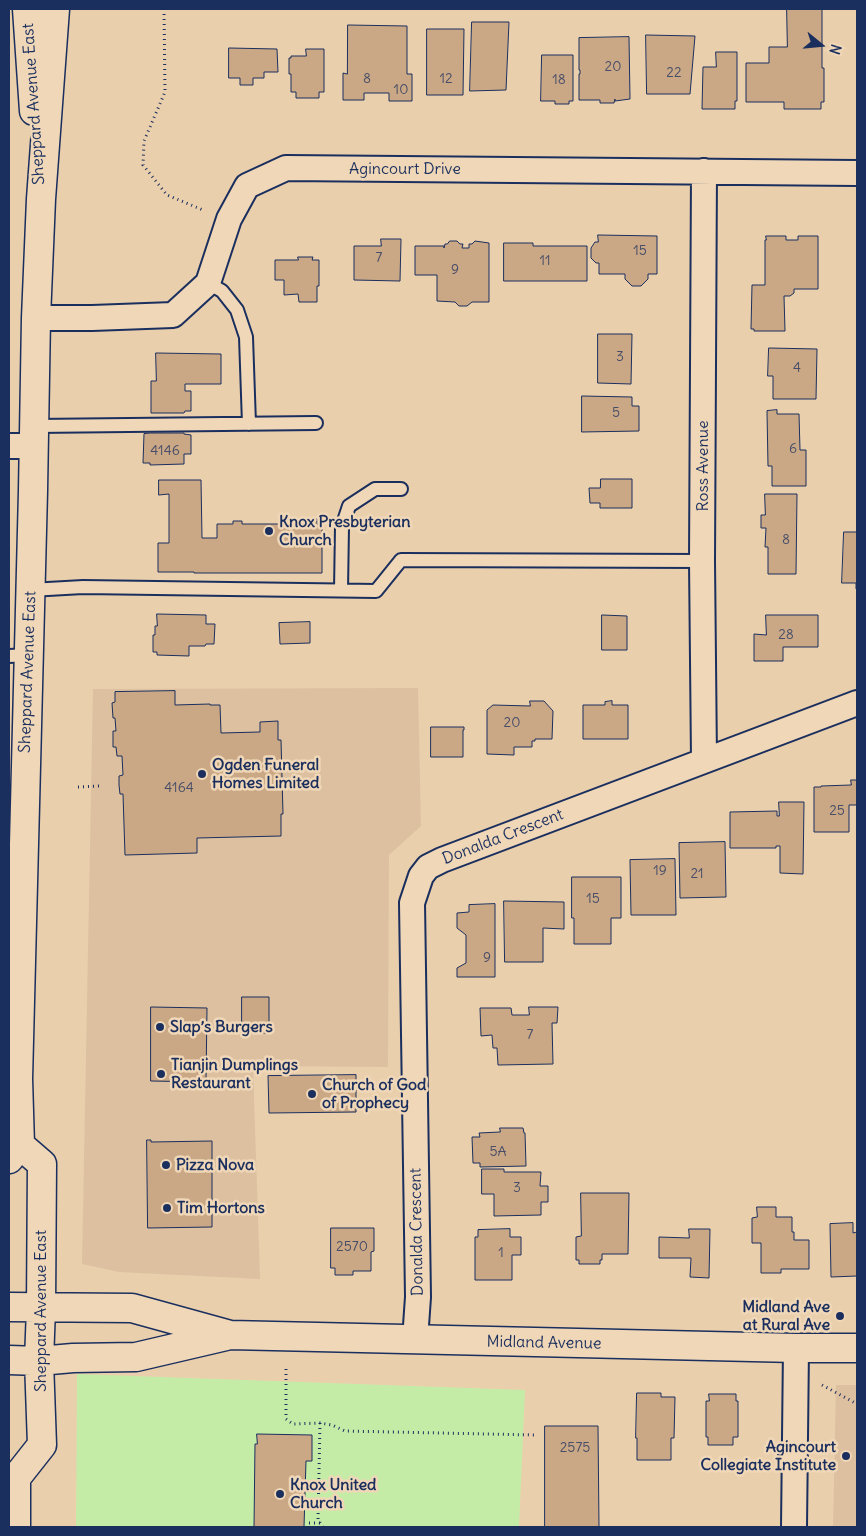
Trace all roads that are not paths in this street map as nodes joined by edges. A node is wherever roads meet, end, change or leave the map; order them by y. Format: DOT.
graph roads {
  1 [pos="27,9"];
  2 [pos="54,9"];
  3 [pos="704,171"];
  4 [pos="857,173"];
  5 [pos="41,200"];
  6 [pos="208,283"];
  7 [pos="36,318"];
  8 [pos="316,423"];
  9 [pos="249,424"];
  10 [pos="26,439"];
  11 [pos="401,489"];
  12 [pos="702,561"];
  13 [pos="30,590"];
  14 [pos="341,590"];
  15 [pos="19,656"];
  16 [pos="857,703"];
  17 [pos="704,760"];
  18 [pos="16,880"];
  19 [pos="14,1152"];
  20 [pos="9,1307"];
  21 [pos="42,1308"];
  22 [pos="230,1335"];
  23 [pos="415,1340"];
  24 [pos="796,1348"];
  25 [pos="857,1348"];
  26 [pos="9,1360"];
  27 [pos="39,1360"];
  28 [pos="12,1474"];
  29 [pos="16,1527"];
  30 [pos="799,1527"];
  1 -- 5 [label="main road, Sheppard Avenue East"];
  2 -- 5 [label="main road, Sheppard Avenue East"];
  3 -- 4 [label="street, Agincourt Drive"];
  3 -- 6 [label="street, Agincourt Drive"];
  3 -- 12 [label="street, Ross Avenue"];
  5 -- 7 [label="main road, Sheppard Avenue East"];
  6 -- 7 [label="street, Agincourt Drive"];
  6 -- 9 [label="lane"];
  7 -- 10 [label="main road, Sheppard Avenue East"];
  8 -- 9 [label="lane"];
  9 -- 10 [label="lane"];
  10 -- 13 [label="main road, Sheppard Avenue East"];
  11 -- 14 [label="lane"];
  12 -- 14 [label="lane"];
  12 -- 17 [label="street, Ross Avenue"];
  13 -- 14 [label="lane"];
  13 -- 15 [label="main road, Sheppard Avenue East"];
  15 -- 18 [label="main road, Sheppard Avenue East"];
  16 -- 17 [label="street, Donalda Crescent"];
  17 -- 23 [label="street, Donalda Crescent"];
  18 -- 19 [label="main road, Sheppard Avenue East"];
  19 -- 21 [label="main road, Sheppard Avenue East"];
  20 -- 21 [label="main road, Midland Avenue"];
  21 -- 22 [label="main road, Midland Avenue"];
  21 -- 27 [label="main road, Sheppard Avenue East"];
  22 -- 23 [label="main road, Midland Avenue"];
  22 -- 27 [label="main road, Midland Avenue"];
  23 -- 24 [label="main road, Midland Avenue"];
  24 -- 25 [label="main road, Midland Avenue"];
  24 -- 30 [label="street"];
  26 -- 27 [label="main road, Midland Avenue"];
  27 -- 28 [label="main road, Sheppard Avenue East"];
  28 -- 29 [label="main road, Sheppard Avenue East"];
}
